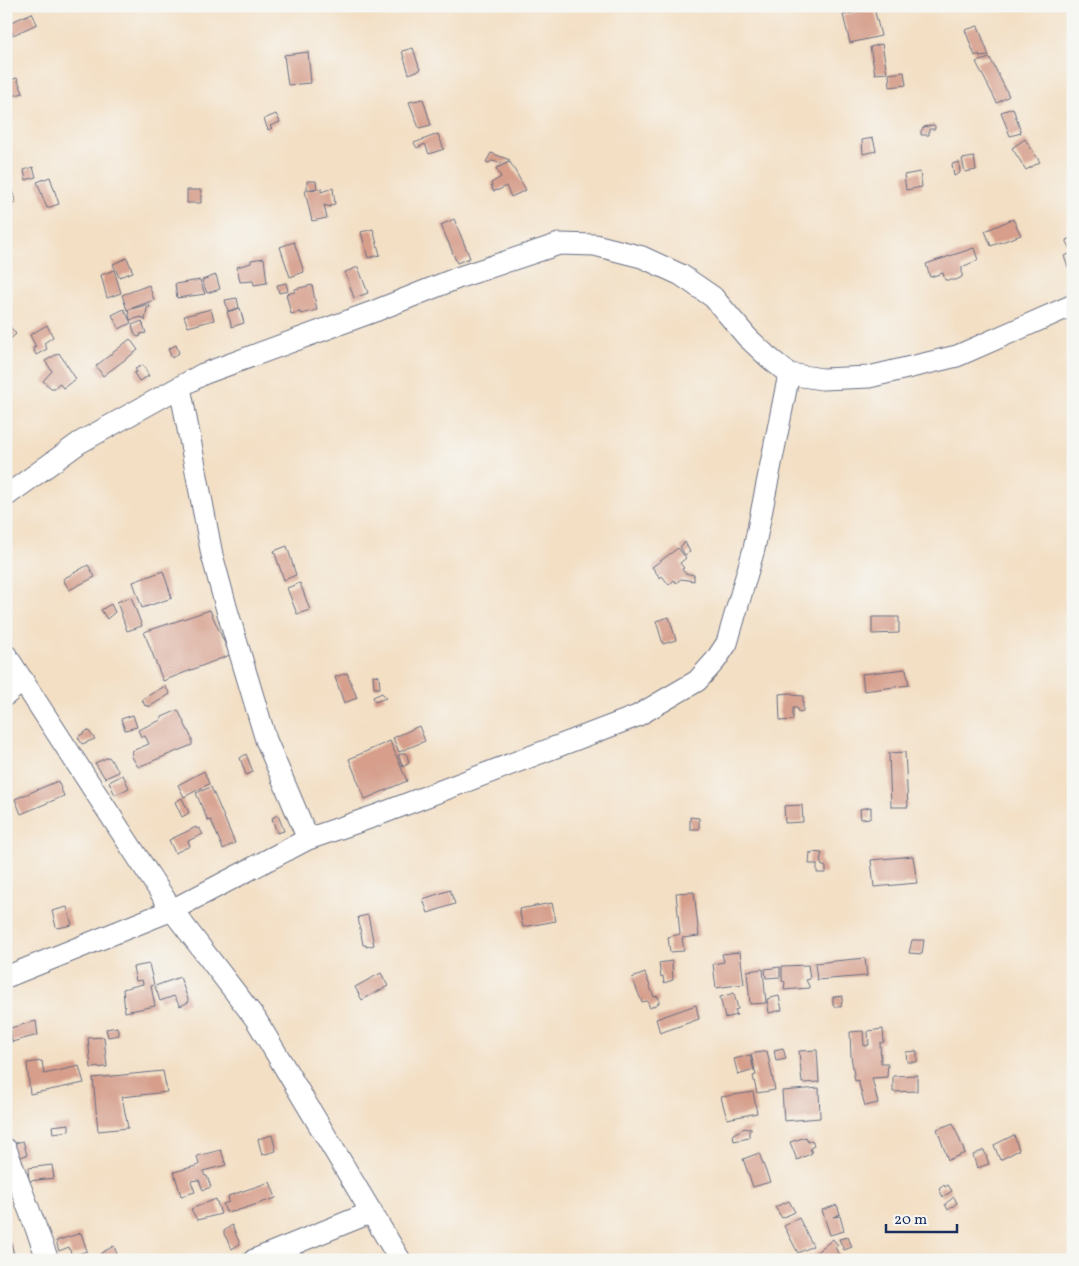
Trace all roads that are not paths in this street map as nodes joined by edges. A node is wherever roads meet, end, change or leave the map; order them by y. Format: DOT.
graph roads {
  1 [pos="1073,305"];
  2 [pos="789,374"];
  3 [pos="180,387"];
  4 [pos="6,496"];
  5 [pos="6,655"];
  6 [pos="23,680"];
  7 [pos="6,696"];
  8 [pos="308,839"];
  9 [pos="172,910"];
  10 [pos="6,977"];
  11 [pos="6,1149"];
  12 [pos="372,1212"];
  13 [pos="48,1260"];
  14 [pos="254,1260"];
  15 [pos="400,1260"];
  1 -- 2 [label="street"];
  2 -- 3 [label="street"];
  2 -- 8 [label="street"];
  3 -- 4 [label="street"];
  3 -- 8 [label="street"];
  5 -- 6 [label="street"];
  6 -- 7 [label="street"];
  6 -- 9 [label="street"];
  8 -- 9 [label="street"];
  9 -- 10 [label="street"];
  9 -- 12 [label="street"];
  11 -- 13 [label="street"];
  12 -- 14 [label="street"];
  12 -- 15 [label="street"];
}
